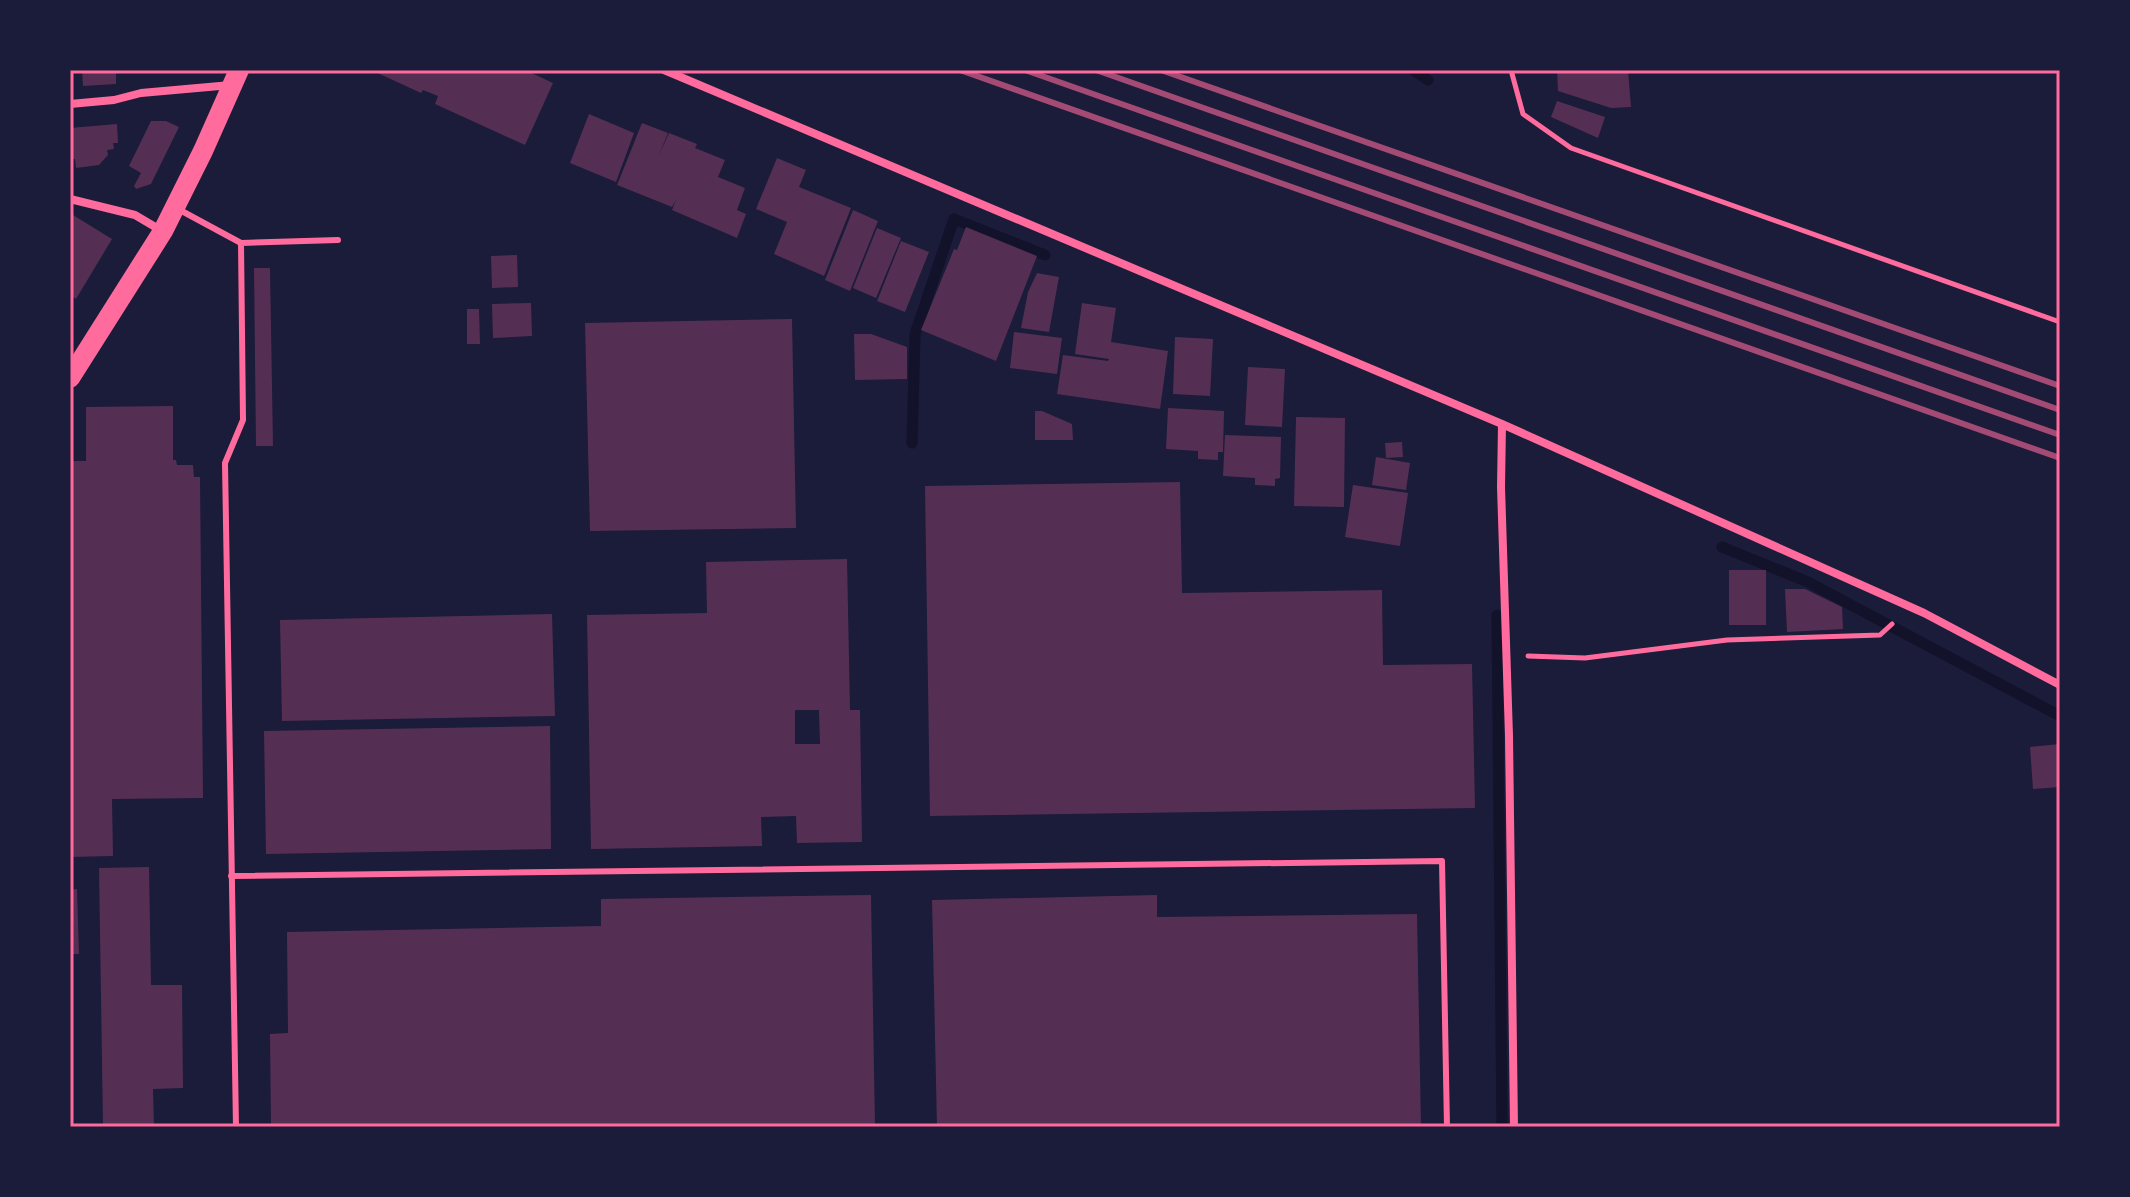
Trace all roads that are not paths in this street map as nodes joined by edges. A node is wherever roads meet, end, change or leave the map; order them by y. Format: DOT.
graph roads {
  1 [pos="664,70"];
  2 [pos="235,75"];
  3 [pos="70,104"];
  4 [pos="70,199"];
  5 [pos="174,207"];
  6 [pos="163,231"];
  7 [pos="338,240"];
  8 [pos="241,243"];
  9 [pos="70,378"];
  10 [pos="1502,424"];
  11 [pos="2060,685"];
  12 [pos="231,876"];
  13 [pos="236,1127"];
  14 [pos="1447,1127"];
  15 [pos="1514,1127"];
  1 -- 10 [label="street"];
  2 -- 3 [label="street"];
  2 -- 5 [label="main road"];
  4 -- 6 [label="street"];
  5 -- 6 [label="main road"];
  5 -- 8 [label="lane"];
  6 -- 9 [label="main road"];
  7 -- 8 [label="lane"];
  8 -- 12 [label="lane"];
  10 -- 11 [label="street"];
  10 -- 15 [label="street"];
  12 -- 13 [label="lane"];
  12 -- 14 [label="lane"];
}
